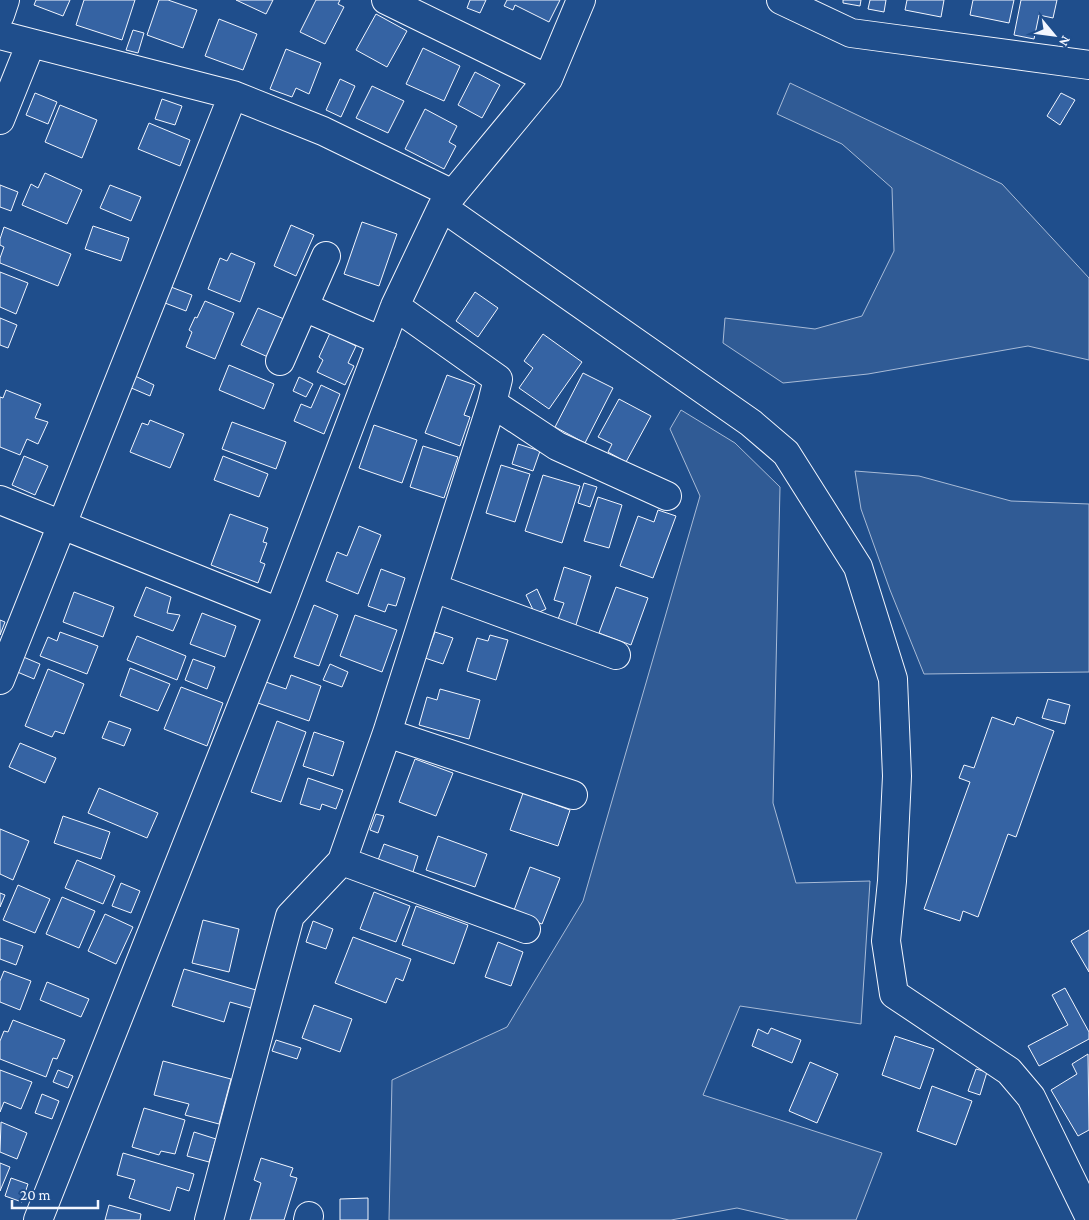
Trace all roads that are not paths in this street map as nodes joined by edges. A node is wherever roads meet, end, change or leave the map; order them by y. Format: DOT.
graph roads {
  1 [pos="5,0"];
  2 [pos="386,0"];
  3 [pos="581,0"];
  4 [pos="781,0"];
  5 [pos="0,15"];
  6 [pos="0,35"];
  7 [pos="31,42"];
  8 [pos="1089,65"];
  9 [pos="548,79"];
  10 [pos="233,95"];
  11 [pos="0,120"];
  12 [pos="448,201"];
  13 [pos="326,256"];
  14 [pos="395,306"];
  15 [pos="304,307"];
  16 [pos="382,341"];
  17 [pos="280,361"];
  18 [pos="492,403"];
  19 [pos="667,496"];
  20 [pos="0,500"];
  21 [pos="63,524"];
  22 [pos="434,588"];
  23 [pos="279,612"];
  24 [pos="616,655"];
  25 [pos="0,680"];
  26 [pos="387,733"];
  27 [pos="572,795"];
  28 [pos="342,861"];
  29 [pos="526,929"];
  30 [pos="1089,1216"];
  31 [pos="38,1220"];
  32 [pos="209,1220"];
  1 -- 5 [label="street"];
  2 -- 9 [label="street"];
  3 -- 9 [label="street"];
  4 -- 8 [label="street"];
  6 -- 7 [label="street"];
  7 -- 10 [label="street"];
  7 -- 11 [label="street"];
  9 -- 12 [label="street"];
  10 -- 12 [label="street"];
  10 -- 21 [label="street"];
  12 -- 14 [label="street"];
  12 -- 30 [label="street"];
  13 -- 15 [label="street"];
  14 -- 16 [label="street"];
  14 -- 18 [label="street"];
  15 -- 16 [label="street"];
  15 -- 17 [label="street"];
  16 -- 23 [label="street"];
  18 -- 19 [label="street"];
  18 -- 22 [label="street"];
  20 -- 21 [label="street"];
  21 -- 23 [label="street"];
  21 -- 25 [label="street"];
  22 -- 24 [label="street"];
  22 -- 26 [label="street"];
  23 -- 31 [label="street"];
  26 -- 27 [label="street"];
  26 -- 28 [label="street"];
  28 -- 29 [label="street"];
  28 -- 32 [label="street"];
}
